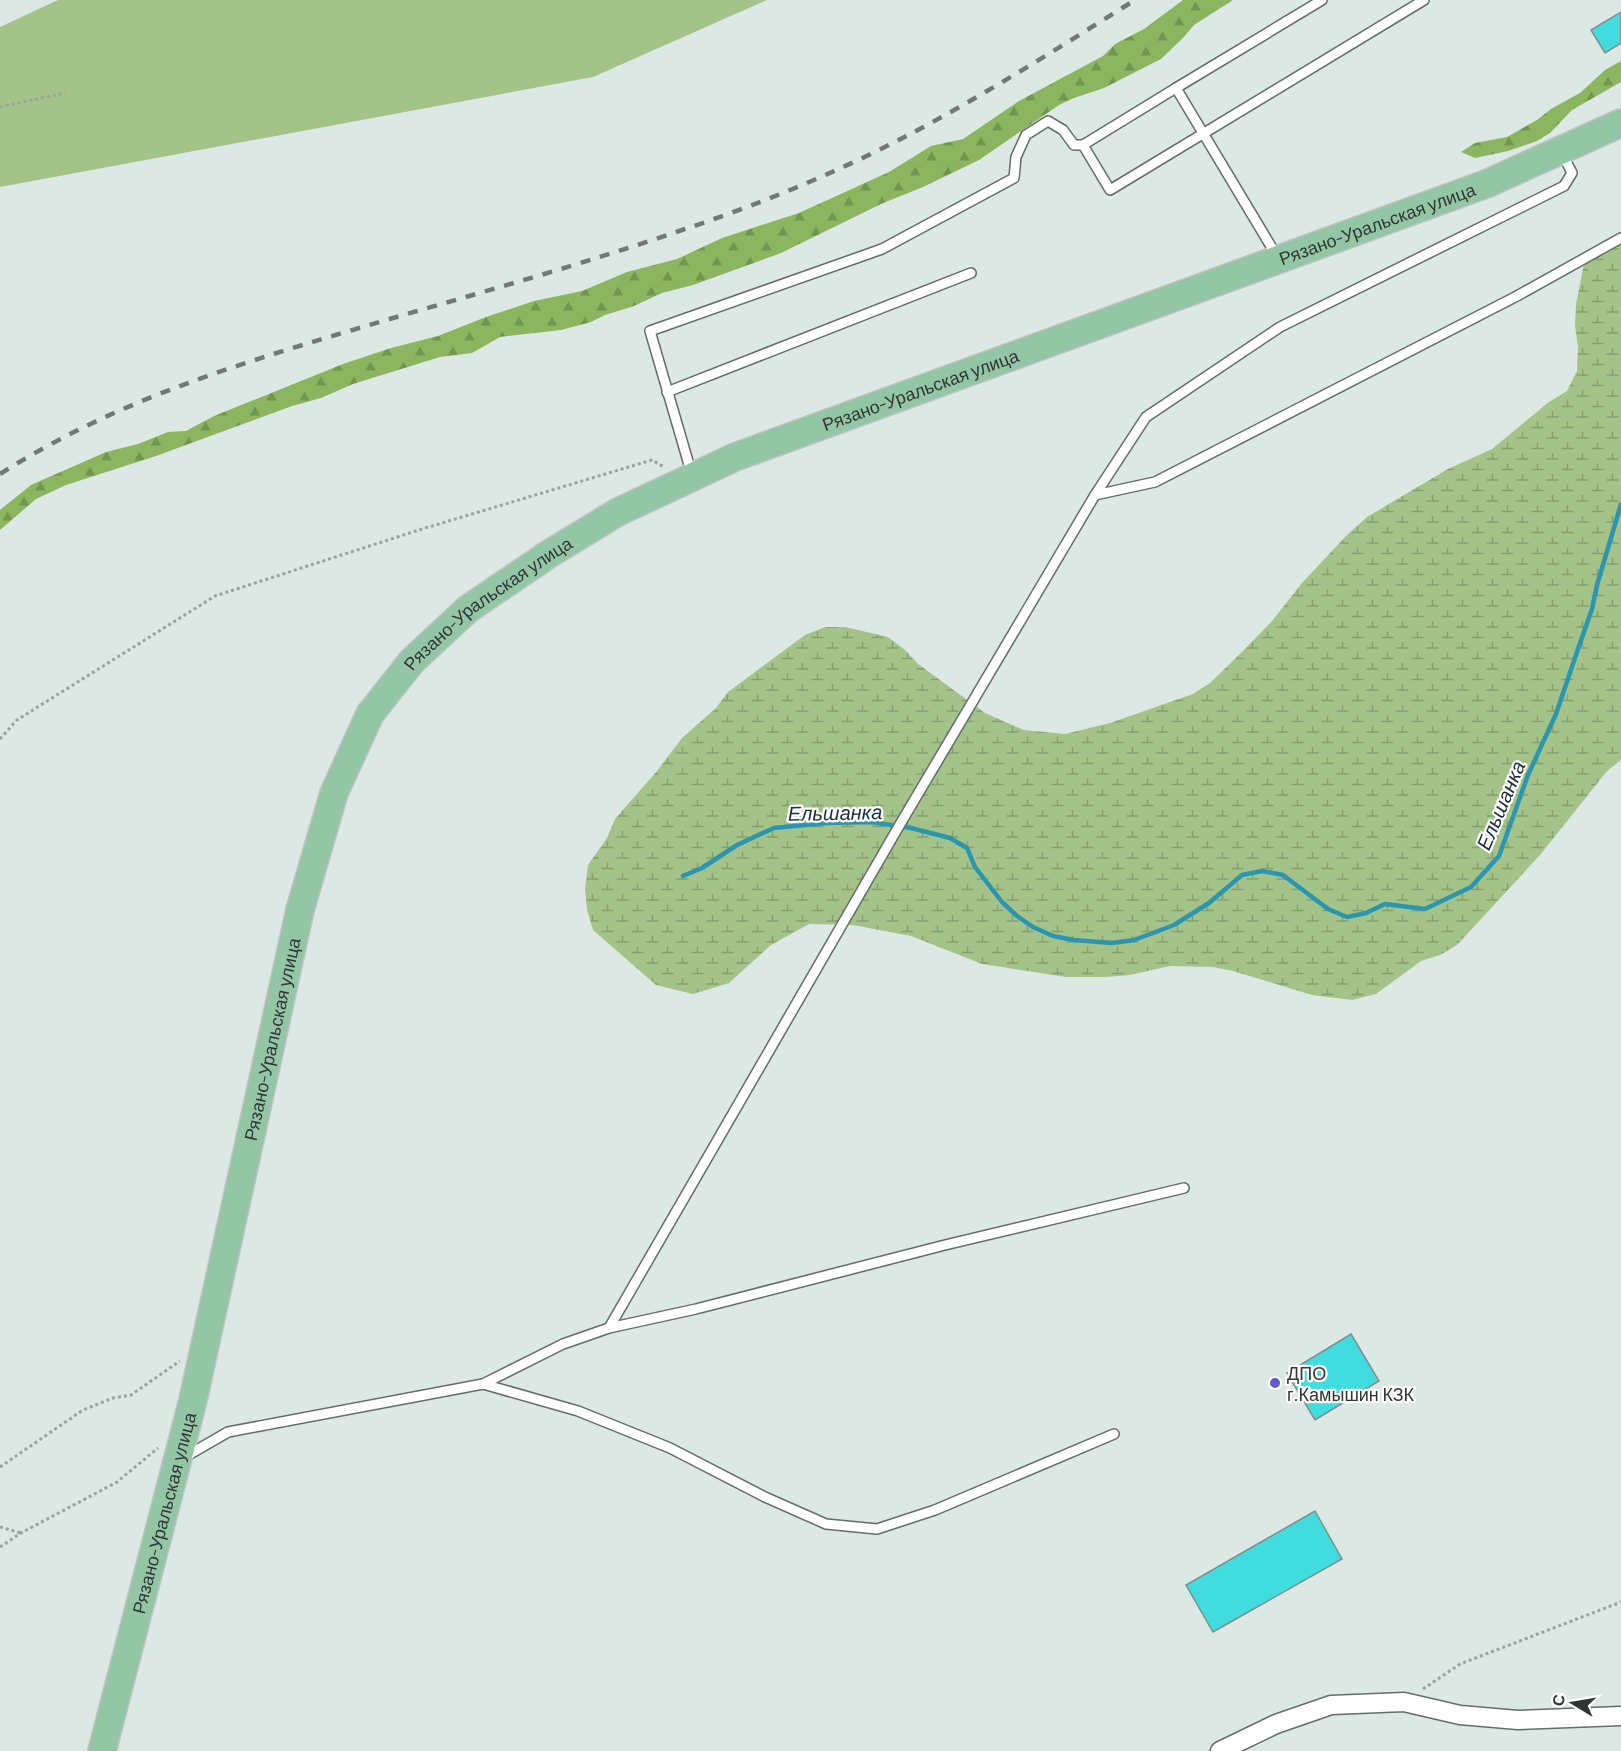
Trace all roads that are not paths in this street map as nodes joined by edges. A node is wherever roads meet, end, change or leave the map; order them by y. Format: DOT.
graph roads {
  1 [pos="1322,0"];
  2 [pos="1424,0"];
  3 [pos="1176,88"];
  4 [pos="1621,123"];
  5 [pos="1203,134"];
  6 [pos="1083,145"];
  7 [pos="1561,150"];
  8 [pos="1621,238"];
  9 [pos="1279,260"];
  10 [pos="971,273"];
  11 [pos="667,392"];
  12 [pos="691,478"];
  13 [pos="1095,495"];
  14 [pos="1184,1188"];
  15 [pos="609,1328"];
  16 [pos="483,1384"];
  17 [pos="1114,1434"];
  18 [pos="168,1455"];
  19 [pos="1621,1716"];
  20 [pos="102,1751"];
  21 [pos="1220,1751"];
  1 -- 3 [label="lane"];
  2 -- 5 [label="lane"];
  3 -- 5 [label="lane"];
  3 -- 6 [label="lane"];
  4 -- 7 [label="main road, Рязано-Уральская улица"];
  5 -- 6 [label="lane"];
  5 -- 9 [label="lane"];
  6 -- 11 [label="lane"];
  7 -- 9 [label="main road, Рязано-Уральская улица"];
  7 -- 13 [label="lane"];
  8 -- 13 [label="lane"];
  9 -- 12 [label="main road, Рязано-Уральская улица"];
  10 -- 11 [label="lane"];
  11 -- 12 [label="lane"];
  12 -- 18 [label="main road, Рязано-Уральская улица"];
  13 -- 15 [label="lane"];
  14 -- 15 [label="lane"];
  15 -- 16 [label="lane"];
  16 -- 17 [label="lane"];
  16 -- 18 [label="lane"];
  18 -- 20 [label="main road, Рязано-Уральская улица"];
  19 -- 21 [label="street"];
}
